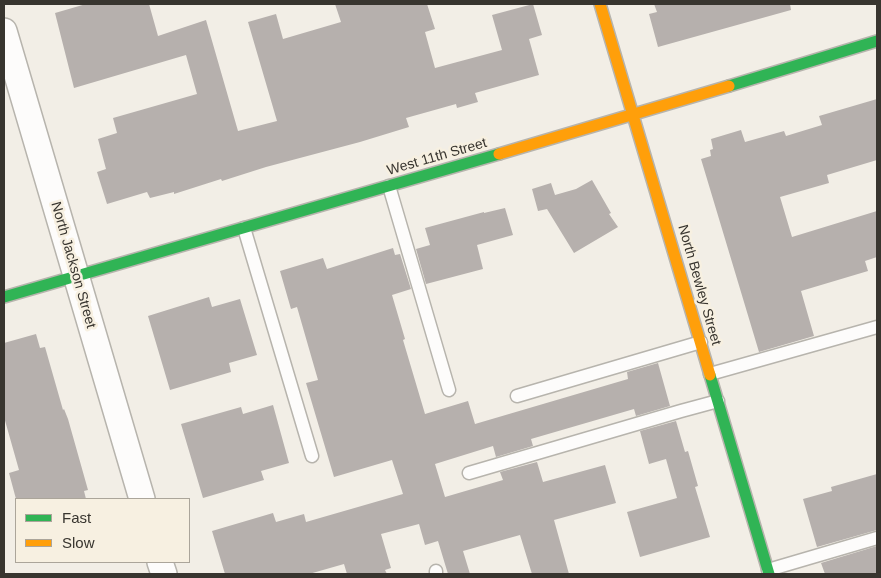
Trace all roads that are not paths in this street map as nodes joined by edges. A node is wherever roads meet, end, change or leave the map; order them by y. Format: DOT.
graph roads {
  1 [pos="600,4"];
  2 [pos="4,31"];
  3 [pos="877,41"];
  4 [pos="634,115"];
  5 [pos="389,186"];
  6 [pos="244,228"];
  7 [pos="77,277"];
  8 [pos="4,296"];
  9 [pos="877,327"];
  10 [pos="700,342"];
  11 [pos="710,374"];
  12 [pos="448,390"];
  13 [pos="517,396"];
  14 [pos="718,402"];
  15 [pos="312,456"];
  16 [pos="469,473"];
  17 [pos="142,498"];
  18 [pos="877,538"];
  19 [pos="768,572"];
  1 -- 4 [label="street, North Bewley Street"];
  2 -- 7 [label="street, North Jackson Street"];
  3 -- 4 [label="street, West 11th Street"];
  4 -- 5 [label="street, West 11th Street"];
  4 -- 10 [label="street, North Bewley Street"];
  5 -- 6 [label="street, West 11th Street"];
  5 -- 12 [label="lane"];
  6 -- 7 [label="street, West 11th Street"];
  6 -- 15 [label="lane"];
  7 -- 8 [label="street, West 11th Street"];
  7 -- 17 [label="street, North Jackson Street"];
  9 -- 11 [label="lane"];
  10 -- 11 [label="street, North Bewley Street"];
  10 -- 13 [label="lane"];
  11 -- 14 [label="street, North Bewley Street"];
  14 -- 16 [label="lane"];
  14 -- 19 [label="street, North Bewley Street"];
  18 -- 19 [label="lane"];
}
